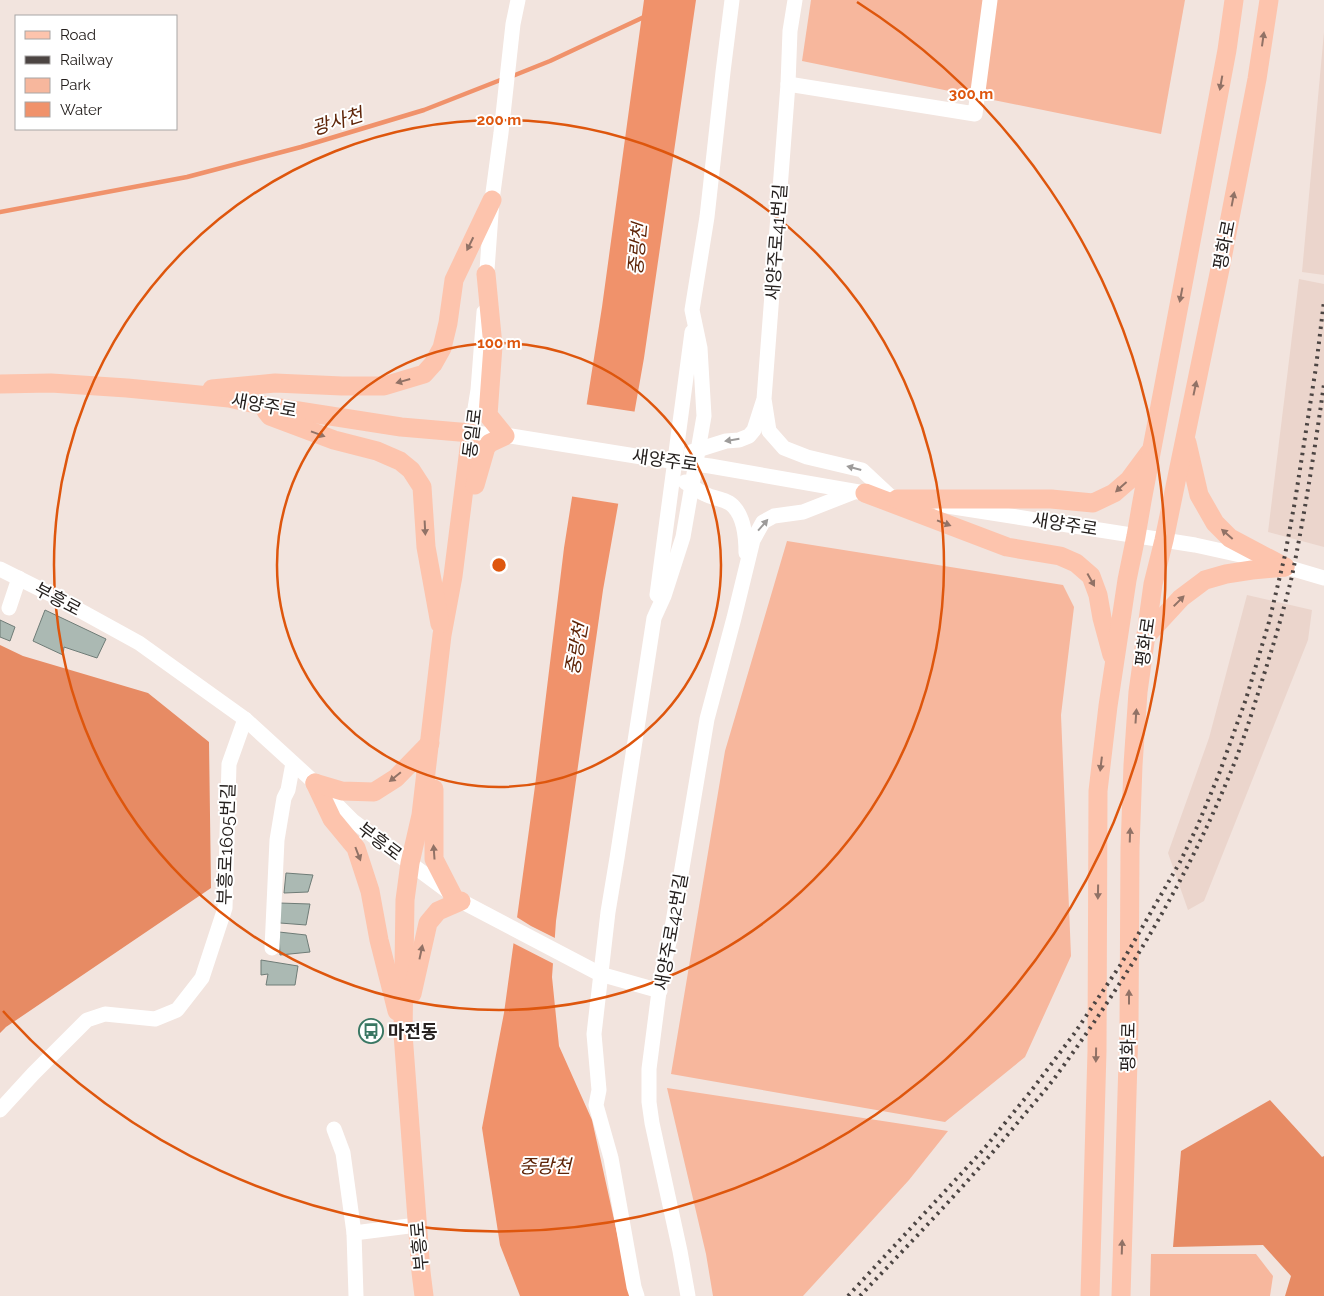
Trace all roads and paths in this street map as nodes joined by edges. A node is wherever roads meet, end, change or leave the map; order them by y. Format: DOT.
graph roads {
  1 [pos="518,0"];
  2 [pos="732,0"];
  3 [pos="795,0"];
  4 [pos="990,0"];
  5 [pos="1234,0"];
  6 [pos="1269,0"];
  7 [pos="788,84"];
  8 [pos="492,200"];
  9 [pos="486,274"];
  10 [pos="694,319"];
  11 [pos="0,384"];
  12 [pos="170,392"];
  13 [pos="764,399"];
  14 [pos="260,405"];
  15 [pos="471,434"];
  16 [pos="1186,435"];
  17 [pos="511,437"];
  18 [pos="1152,450"];
  19 [pos="654,459"];
  20 [pos="860,493"];
  21 [pos="895,498"];
  22 [pos="1136,536"];
  23 [pos="1164,540"];
  24 [pos="1285,567"];
  25 [pos="0,569"];
  26 [pos="746,570"];
  27 [pos="453,576"];
  28 [pos="18,578"];
  29 [pos="1324,578"];
  30 [pos="9,608"];
  31 [pos="654,618"];
  32 [pos="442,635"];
  33 [pos="1146,636"];
  34 [pos="1114,664"];
  35 [pos="245,719"];
  36 [pos="431,734"];
  37 [pos="293,763"];
  38 [pos="315,783"];
  39 [pos="410,863"];
  40 [pos="457,898"];
  41 [pos="272,948"];
  42 [pos="600,974"];
  43 [pos="660,991"];
  44 [pos="403,1034"];
  45 [pos="0,1110"];
  46 [pos="334,1129"];
  47 [pos="417,1225"];
  48 [pos="354,1233"];
  49 [pos="356,1296"];
  50 [pos="424,1296"];
  51 [pos="637,1296"];
  52 [pos="688,1296"];
  53 [pos="1090,1296"];
  54 [pos="1121,1296"];
  1 -- 8 [label="street, 동일로"];
  2 -- 10 [label="street"];
  3 -- 7 [label="street, 새양주로41번길"];
  4 -- 7 [label="street"];
  5 -- 18 [label="main road, 평화로, one-way"];
  16 -- 6 [label="main road, 평화로, one-way"];
  7 -- 13 [label="street, 새양주로41번길"];
  8 -- 9 [label="street, 동일로"];
  8 -- 12 [label="main road, one-way"];
  9 -- 15 [label="street, 동일로"];
  9 -- 17 [label="main road"];
  10 -- 31 [label="street"];
  10 -- 31 [label="street"];
  11 -- 12 [label="main road, 새양주로"];
  12 -- 14 [label="main road, 새양주로"];
  13 -- 19 [label="street, one-way"];
  21 -- 13 [label="street, one-way"];
  14 -- 15 [label="main road, 새양주로"];
  14 -- 32 [label="main road, one-way"];
  15 -- 17 [label="street, 새양주로"];
  15 -- 27 [label="main road, 동일로"];
  16 -- 23 [label="main road, 평화로"];
  24 -- 16 [label="main road, one-way"];
  17 -- 19 [label="street, 새양주로"];
  17 -- 27 [label="main road"];
  18 -- 21 [label="main road, one-way"];
  18 -- 22 [label="main road, 평화로"];
  19 -- 20 [label="street, 새양주로"];
  19 -- 26 [label="street"];
  20 -- 21 [label="street, 새양주로"];
  26 -- 20 [label="street, one-way"];
  20 -- 34 [label="main road, one-way"];
  21 -- 22 [label="street, 새양주로"];
  22 -- 23 [label="street, 새양주로"];
  22 -- 34 [label="main road, 평화로"];
  23 -- 24 [label="street, 새양주로"];
  23 -- 33 [label="main road, 평화로"];
  24 -- 29 [label="street, 새양주로"];
  33 -- 24 [label="main road, one-way"];
  25 -- 28 [label="street, 부흥로"];
  26 -- 43 [label="street, 새양주로42번길"];
  27 -- 32 [label="main road, 동일로"];
  28 -- 30 [label="street"];
  28 -- 35 [label="street, 부흥로"];
  31 -- 42 [label="street"];
  32 -- 36 [label="main road, 동일로"];
  54 -- 33 [label="main road, 평화로, one-way"];
  34 -- 53 [label="main road, 평화로, one-way"];
  35 -- 37 [label="street, 부흥로"];
  35 -- 45 [label="street, 부흥로1605번길"];
  36 -- 38 [label="main road, one-way"];
  36 -- 39 [label="main road, 동일로"];
  40 -- 36 [label="main road, one-way"];
  37 -- 38 [label="street, 부흥로"];
  37 -- 41 [label="street"];
  38 -- 39 [label="street, 부흥로"];
  38 -- 44 [label="main road, one-way"];
  39 -- 40 [label="street"];
  39 -- 44 [label="main road, 부흥로"];
  40 -- 42 [label="street"];
  44 -- 40 [label="main road, one-way"];
  42 -- 43 [label="street"];
  42 -- 51 [label="street"];
  43 -- 52 [label="street, 새양주로42번길"];
  44 -- 47 [label="main road, 부흥로"];
  46 -- 48 [label="street"];
  47 -- 48 [label="street"];
  47 -- 50 [label="main road, 부흥로"];
  48 -- 49 [label="street"];
}
